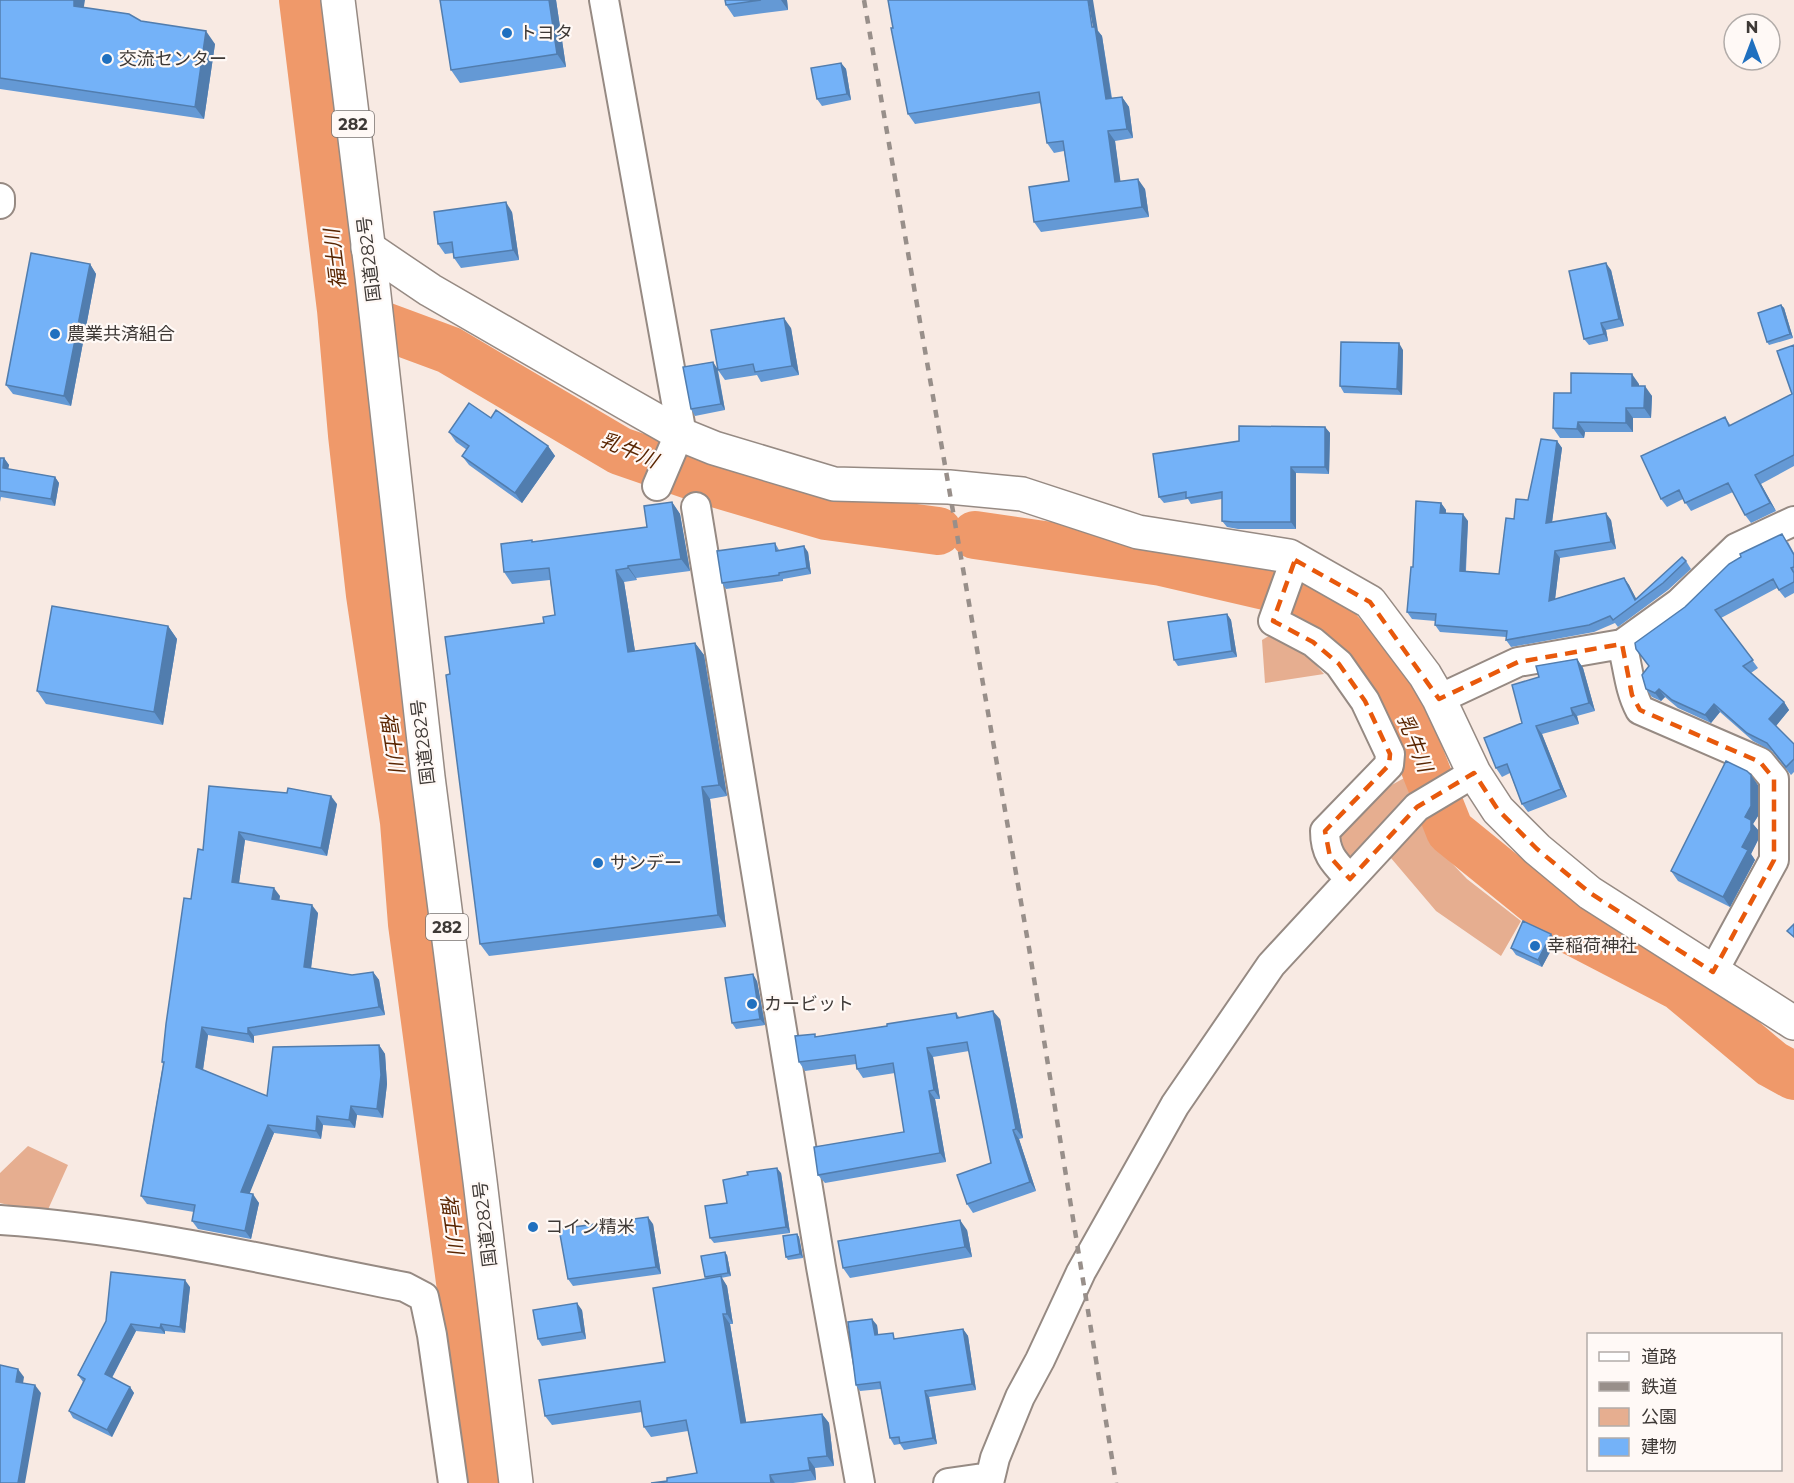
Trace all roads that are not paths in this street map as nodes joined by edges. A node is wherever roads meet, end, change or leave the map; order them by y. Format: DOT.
graph roads {
  1 [pos="338,0"];
  2 [pos="604,0"];
  3 [pos="0,198"];
  4 [pos="0,204"];
  5 [pos="370,262"];
  6 [pos="678,441"];
  7 [pos="657,486"];
  8 [pos="696,507"];
  9 [pos="1794,521"];
  10 [pos="1295,561"];
  11 [pos="1623,644"];
  12 [pos="1439,699"];
  13 [pos="1474,773"];
  14 [pos="1350,879"];
  15 [pos="1713,972"];
  16 [pos="1794,1023"];
  17 [pos="0,1220"];
  18 [pos="989,1480"];
  19 [pos="453,1483"];
  20 [pos="516,1483"];
  21 [pos="860,1483"];
  22 [pos="948,1483"];
  1 -- 5 [label="main road, 国道282号 / 282"];
  2 -- 6 [label="street"];
  3 -- 4 [label="street"];
  5 -- 6 [label="main road"];
  5 -- 20 [label="main road, 国道282号 / 282"];
  6 -- 7 [label="street"];
  6 -- 10 [label="main road"];
  8 -- 21 [label="street"];
  9 -- 11 [label="street"];
  10 -- 12 [label="main road"];
  10 -- 14 [label="street"];
  11 -- 12 [label="street"];
  11 -- 15 [label="street"];
  12 -- 13 [label="main road"];
  13 -- 14 [label="street"];
  13 -- 15 [label="main road"];
  14 -- 18 [label="street"];
  15 -- 16 [label="main road"];
  17 -- 19 [label="street"];
  18 -- 22 [label="street"];
}
